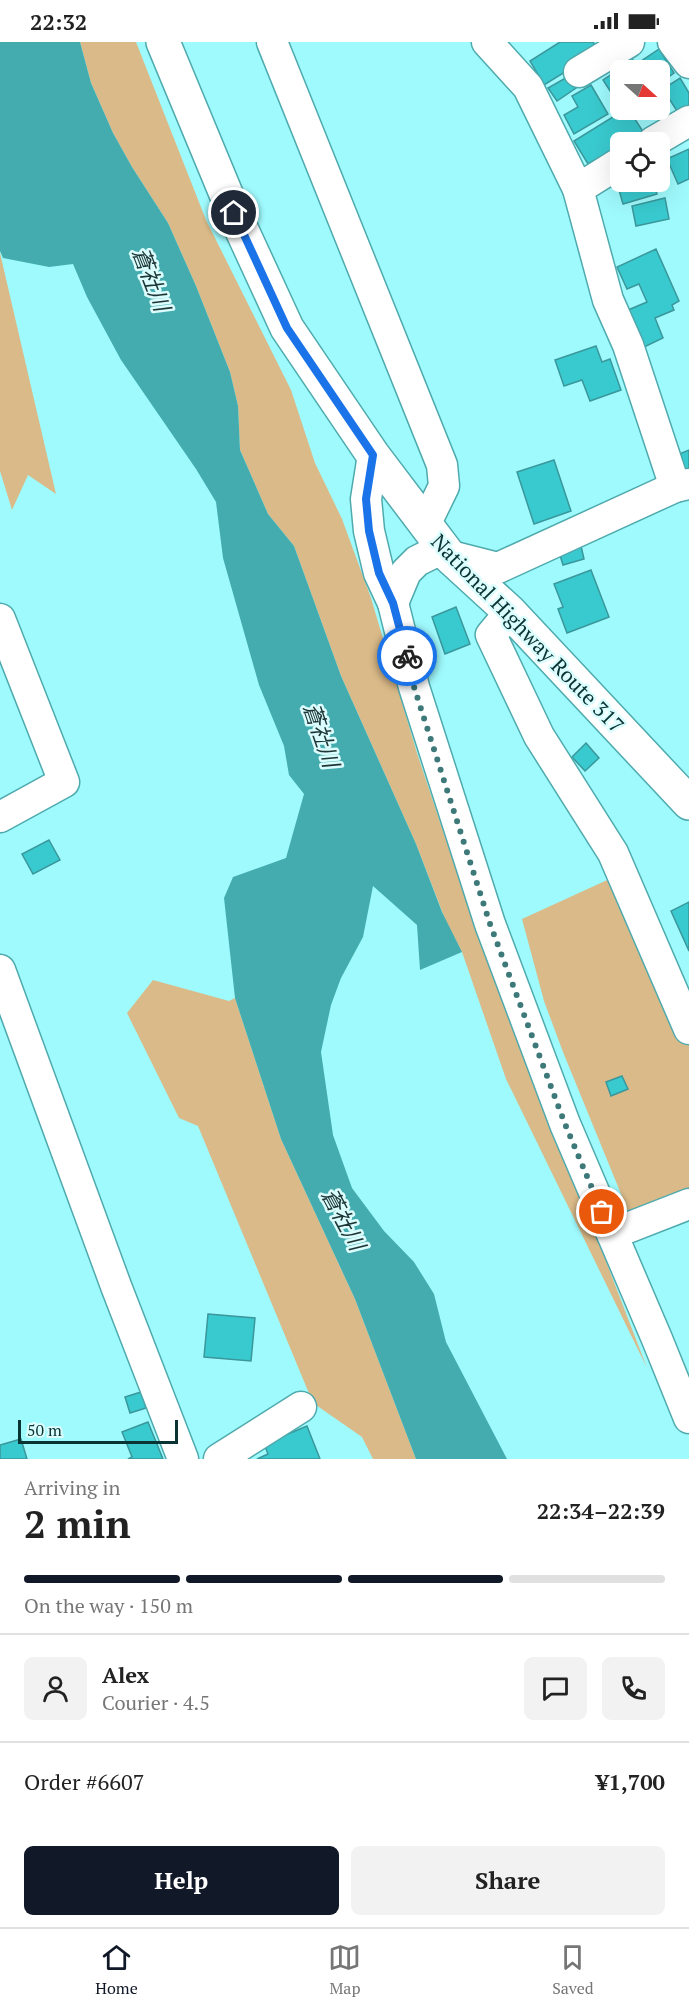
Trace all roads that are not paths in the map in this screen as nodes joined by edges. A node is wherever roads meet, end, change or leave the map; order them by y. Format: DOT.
graph roads {
  1 [pos="163,42"];
  2 [pos="272,42"];
  3 [pos="487,42"];
  4 [pos="629,42"];
  5 [pos="673,42"];
  6 [pos="689,63"];
  7 [pos="579,72"];
  8 [pos="689,120"];
  9 [pos="669,132"];
  10 [pos="610,169"];
  11 [pos="578,189"];
  12 [pos="373,455"];
  13 [pos="682,485"];
  14 [pos="425,525"];
  15 [pos="451,558"];
  16 [pos="393,603"];
  17 [pos="510,612"];
  18 [pos="0,619"];
  19 [pos="689,803"];
  20 [pos="0,818"];
  21 [pos="0,970"];
  22 [pos="689,1029"];
  23 [pos="689,1204"];
  24 [pos="612,1234"];
  25 [pos="301,1407"];
  26 [pos="689,1418"];
  27 [pos="183,1459"];
  28 [pos="219,1459"];
  1 -- 12 [label="highway, National Highway Route 317"];
  2 -- 14 [label="street"];
  3 -- 11 [label="street"];
  4 -- 7 [label="street"];
  5 -- 6 [label="street"];
  8 -- 9 [label="street"];
  10 -- 11 [label="street"];
  11 -- 13 [label="street"];
  12 -- 14 [label="highway, National Highway Route 317"];
  12 -- 16 [label="street"];
  13 -- 15 [label="street"];
  14 -- 15 [label="highway, National Highway Route 317"];
  15 -- 16 [label="street"];
  15 -- 17 [label="highway, National Highway Route 317"];
  16 -- 24 [label="street"];
  17 -- 19 [label="highway, National Highway Route 317"];
  17 -- 22 [label="street"];
  18 -- 20 [label="street"];
  21 -- 27 [label="street"];
  23 -- 24 [label="street"];
  24 -- 26 [label="street"];
  25 -- 28 [label="street"];
}
